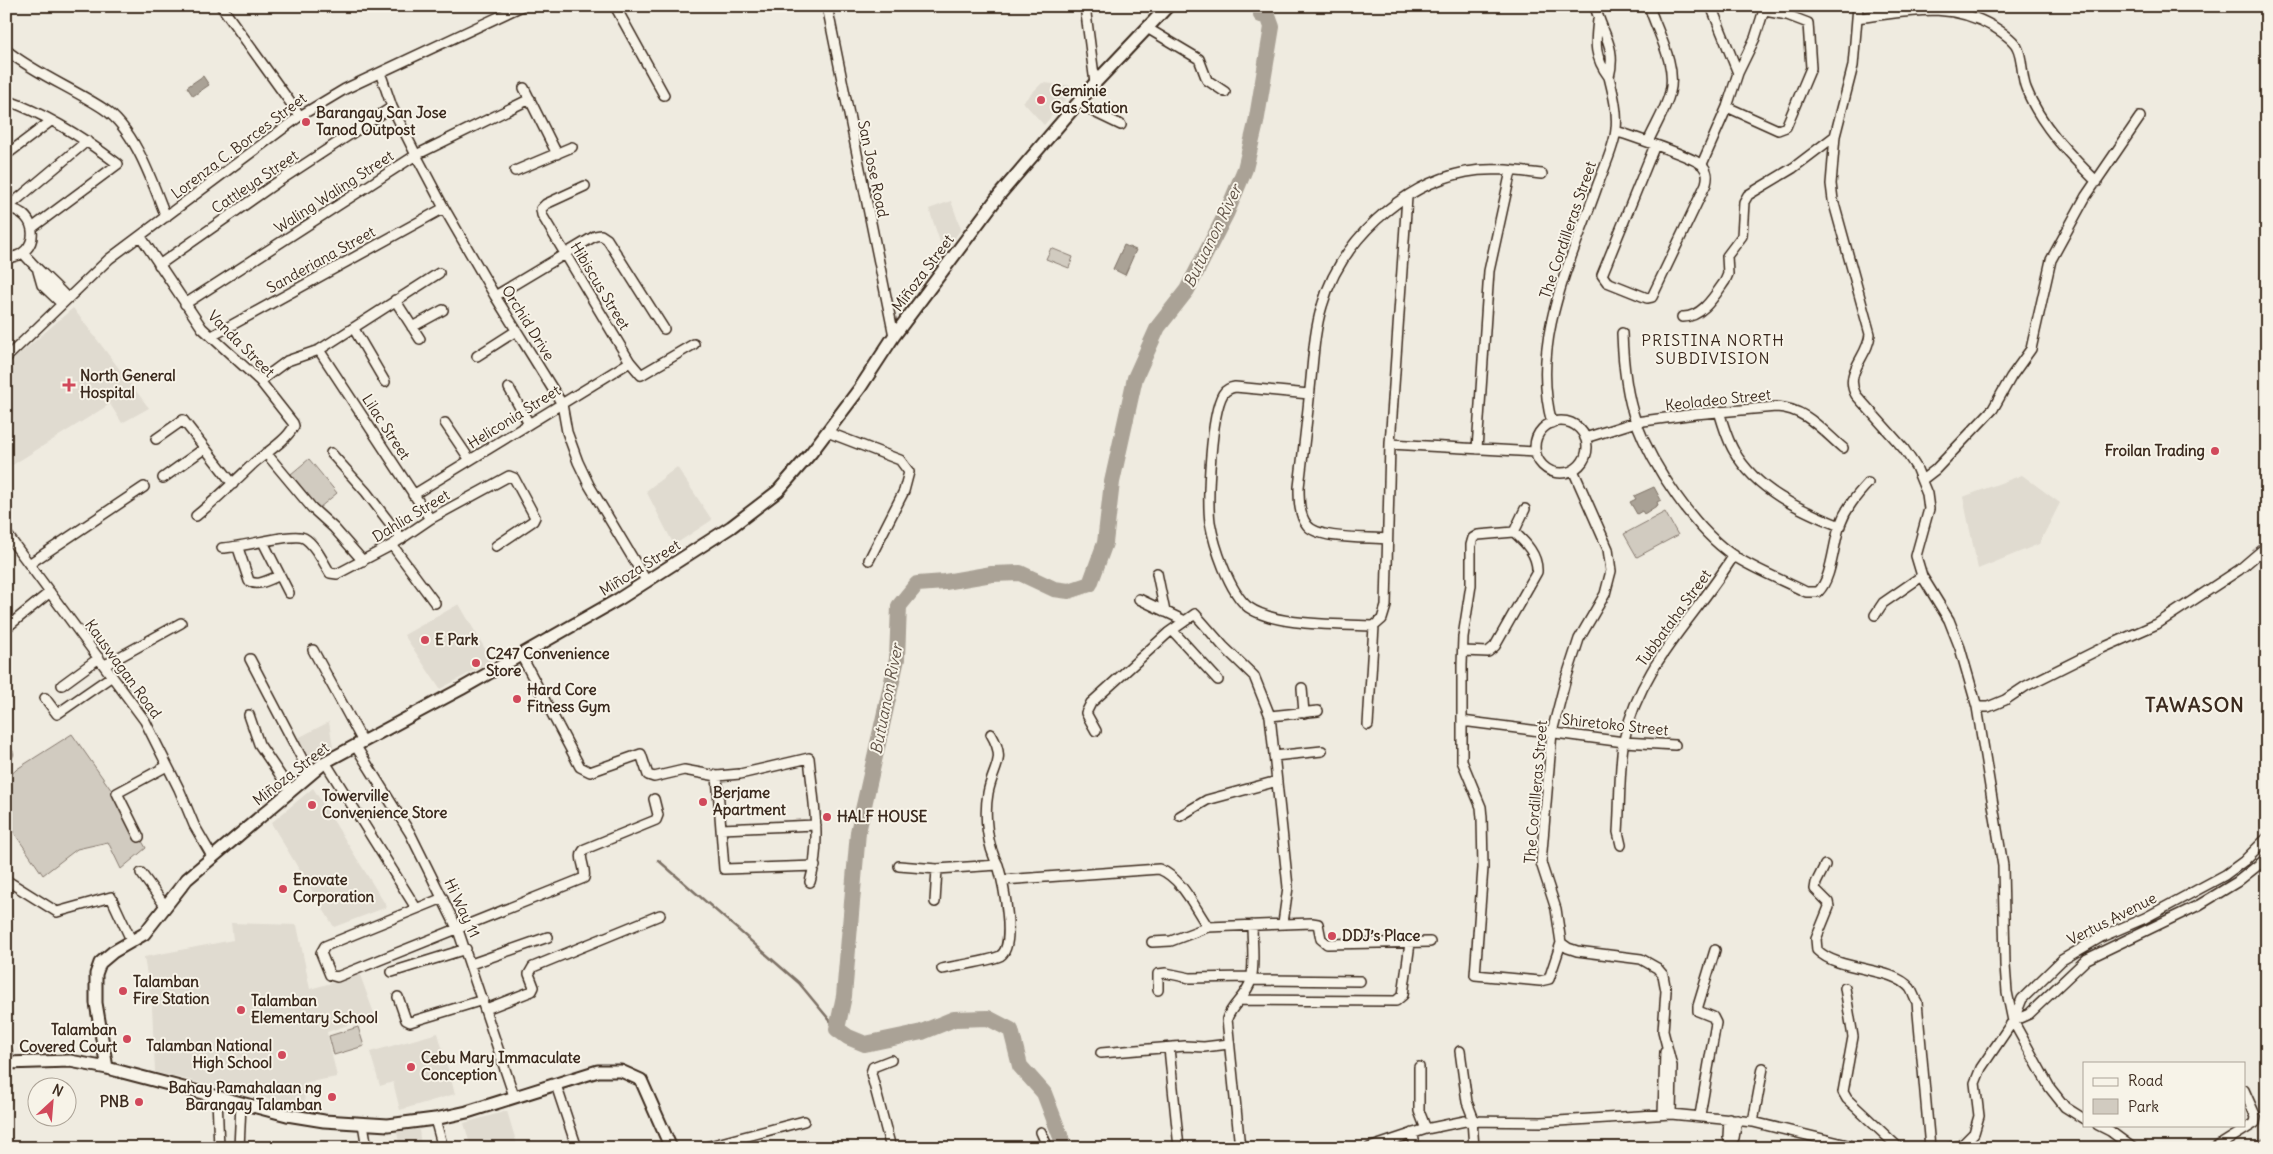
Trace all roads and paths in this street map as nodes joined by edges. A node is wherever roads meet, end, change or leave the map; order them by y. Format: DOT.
graph roads {
  1 [pos="221,6"];
  2 [pos="615,6"];
  3 [pos="827,6"];
  4 [pos="1085,6"];
  5 [pos="1168,6"];
  6 [pos="1595,6"];
  7 [pos="1649,6"];
  8 [pos="1710,6"];
  9 [pos="1858,6"];
  10 [pos="516,7"];
  11 [pos="1765,8"];
  12 [pos="1947,8"];
  13 [pos="1857,18"];
  14 [pos="1598,20"];
  15 [pos="1147,28"];
  16 [pos="6,50"];
  17 [pos="1738,73"];
  18 [pos="1610,77"];
  19 [pos="382,78"];
  20 [pos="1095,83"];
  21 [pos="524,88"];
  22 [pos="1225,92"];
  23 [pos="664,95"];
  24 [pos="6,100"];
  25 [pos="530,100"];
  26 [pos="1080,101"];
  27 [pos="16,103"];
  28 [pos="392,107"];
  29 [pos="1727,107"];
  30 [pos="6,111"];
  31 [pos="300,116"];
  32 [pos="2140,117"];
  33 [pos="51,121"];
  34 [pos="1121,126"];
  35 [pos="1616,130"];
  36 [pos="1835,136"];
  37 [pos="87,141"];
  38 [pos="1652,143"];
  39 [pos="572,147"];
  40 [pos="557,154"];
  41 [pos="6,155"];
  42 [pos="416,155"];
  43 [pos="1702,164"];
  44 [pos="515,171"];
  45 [pos="1511,171"];
  46 [pos="1542,174"];
  47 [pos="2097,182"];
  48 [pos="585,186"];
  49 [pos="1407,198"];
  50 [pos="7,208"];
  51 [pos="444,208"];
  52 [pos="166,217"];
  53 [pos="32,228"];
  54 [pos="141,237"];
  55 [pos="23,253"];
  56 [pos="564,255"];
  57 [pos="6,258"];
  58 [pos="159,265"];
  59 [pos="439,273"];
  60 [pos="495,296"];
  61 [pos="395,300"];
  62 [pos="65,301"];
  63 [pos="185,304"];
  64 [pos="443,310"];
  65 [pos="1682,317"];
  66 [pos="412,327"];
  67 [pos="354,328"];
  68 [pos="664,329"];
  69 [pos="516,332"];
  70 [pos="1622,333"];
  71 [pos="212,336"];
  72 [pos="894,336"];
  73 [pos="420,339"];
  74 [pos="694,344"];
  75 [pos="319,350"];
  76 [pos="477,356"];
  77 [pos="6,358"];
  78 [pos="630,362"];
  79 [pos="260,381"];
  80 [pos="385,382"];
  81 [pos="509,388"];
  82 [pos="1309,394"];
  83 [pos="562,404"];
  84 [pos="1719,411"];
  85 [pos="1636,422"];
  86 [pos="445,423"];
  87 [pos="1552,423"];
  88 [pos="529,424"];
  89 [pos="827,432"];
  90 [pos="1585,438"];
  91 [pos="156,439"];
  92 [pos="1390,444"];
  93 [pos="205,448"];
  94 [pos="1843,448"];
  95 [pos="1477,449"];
  96 [pos="1535,452"];
  97 [pos="266,453"];
  98 [pos="331,453"];
  99 [pos="470,460"];
  100 [pos="1573,470"];
  101 [pos="163,478"];
  102 [pos="1922,480"];
  103 [pos="1868,483"];
  104 [pos="233,484"];
  105 [pos="144,487"];
  106 [pos="413,494"];
  107 [pos="1525,508"];
  108 [pos="196,516"];
  109 [pos="430,519"];
  110 [pos="1840,526"];
  111 [pos="1514,532"];
  112 [pos="6,533"];
  113 [pos="402,539"];
  114 [pos="1387,539"];
  115 [pos="263,542"];
  116 [pos="392,544"];
  117 [pos="496,546"];
  118 [pos="2267,546"];
  119 [pos="222,548"];
  120 [pos="238,548"];
  121 [pos="1734,555"];
  122 [pos="869,560"];
  123 [pos="363,561"];
  124 [pos="29,564"];
  125 [pos="1157,574"];
  126 [pos="279,576"];
  127 [pos="1922,576"];
  128 [pos="647,582"];
  129 [pos="50,592"];
  130 [pos="289,593"];
  131 [pos="1139,600"];
  132 [pos="435,603"];
  133 [pos="1165,612"];
  134 [pos="1875,615"];
  135 [pos="1185,621"];
  136 [pos="181,623"];
  137 [pos="1374,626"];
  138 [pos="6,628"];
  139 [pos="1172,630"];
  140 [pos="313,650"];
  141 [pos="1463,651"];
  142 [pos="521,655"];
  143 [pos="250,660"];
  144 [pos="102,662"];
  145 [pos="112,676"];
  146 [pos="1218,680"];
  147 [pos="62,685"];
  148 [pos="1302,688"];
  149 [pos="45,698"];
  150 [pos="1977,707"];
  151 [pos="1318,711"];
  152 [pos="1304,713"];
  153 [pos="250,715"];
  154 [pos="1270,716"];
  155 [pos="1462,721"];
  156 [pos="1368,725"];
  157 [pos="1096,732"];
  158 [pos="1552,732"];
  159 [pos="991,734"];
  160 [pos="359,742"];
  161 [pos="1624,742"];
  162 [pos="1674,745"];
  163 [pos="1322,751"];
  164 [pos="1274,756"];
  165 [pos="325,762"];
  166 [pos="167,766"];
  167 [pos="310,774"];
  168 [pos="717,776"];
  169 [pos="1277,781"];
  170 [pos="291,790"];
  171 [pos="654,799"];
  172 [pos="1180,816"];
  173 [pos="816,825"];
  174 [pos="721,829"];
  175 [pos="139,837"];
  176 [pos="2267,838"];
  177 [pos="1621,845"];
  178 [pos="213,858"];
  179 [pos="2267,858"];
  180 [pos="815,866"];
  181 [pos="900,866"];
  182 [pos="998,866"];
  183 [pos="1825,866"];
  184 [pos="938,869"];
  185 [pos="141,873"];
  186 [pos="6,880"];
  187 [pos="1003,880"];
  188 [pos="810,882"];
  189 [pos="443,898"];
  190 [pos="935,902"];
  191 [pos="166,907"];
  192 [pos="416,908"];
  193 [pos="660,915"];
  194 [pos="1283,923"];
  195 [pos="1252,925"];
  196 [pos="1208,927"];
  197 [pos="458,930"];
  198 [pos="548,937"];
  199 [pos="132,942"];
  200 [pos="1152,942"];
  201 [pos="1410,942"];
  202 [pos="1430,942"];
  203 [pos="1561,944"];
  204 [pos="466,949"];
  205 [pos="1715,950"];
  206 [pos="471,964"];
  207 [pos="942,969"];
  208 [pos="2054,969"];
  209 [pos="392,972"];
  210 [pos="1251,978"];
  211 [pos="2065,980"];
  212 [pos="1360,981"];
  213 [pos="1845,988"];
  214 [pos="1158,990"];
  215 [pos="398,997"];
  216 [pos="1242,1000"];
  217 [pos="484,1004"];
  218 [pos="2013,1021"];
  219 [pos="1229,1044"];
  220 [pos="6,1048"];
  221 [pos="1169,1048"];
  222 [pos="1460,1052"];
  223 [pos="1101,1053"];
  224 [pos="891,1060"];
  225 [pos="8,1063"];
  226 [pos="1418,1067"];
  227 [pos="107,1068"];
  228 [pos="1763,1068"];
  229 [pos="556,1085"];
  230 [pos="2246,1094"];
  231 [pos="514,1096"];
  232 [pos="217,1098"];
  233 [pos="241,1104"];
  234 [pos="1667,1114"];
  235 [pos="1700,1115"];
  236 [pos="2083,1118"];
  237 [pos="435,1119"];
  238 [pos="1473,1120"];
  239 [pos="1733,1120"];
  240 [pos="804,1121"];
  241 [pos="1754,1122"];
  242 [pos="363,1124"];
  243 [pos="2100,1126"];
  244 [pos="1426,1129"];
  245 [pos="1041,1132"];
  246 [pos="1413,1133"];
  247 [pos="2267,1144"];
  248 [pos="1730,1145"];
  249 [pos="219,1148"];
  250 [pos="239,1148"];
  251 [pos="367,1148"];
  252 [pos="442,1148"];
  253 [pos="576,1148"];
  254 [pos="672,1148"];
  255 [pos="702,1148"];
  256 [pos="891,1148"];
  257 [pos="1048,1148"];
  258 [pos="1179,1148"];
  259 [pos="1240,1148"];
  260 [pos="1369,1148"];
  261 [pos="1415,1148"];
  262 [pos="1474,1148"];
  263 [pos="1860,1148"];
  264 [pos="1899,1148"];
  265 [pos="1930,1148"];
  266 [pos="1949,1148"];
  267 [pos="2133,1148"];
  268 [pos="2215,1148"];
  269 [pos="2258,1148"];
  1 -- 31 [label="street"];
  2 -- 23 [label="street"];
  3 -- 72 [label="street, San Jose Road"];
  4 -- 20 [label="street"];
  5 -- 15 [label="main road, Miñoza Street"];
  6 -- 14 [label="street, The Cordilleras Street"];
  7 -- 38 [label="street"];
  8 -- 17 [label="street"];
  9 -- 13 [label="street"];
  10 -- 31 [label="street, Lorenza C. Borces Street"];
  11 -- 17 [label="street"];
  11 -- 29 [label="street"];
  12 -- 13 [label="street"];
  12 -- 47 [label="street"];
  13 -- 36 [label="street"];
  14 -- 18 [label="street, The Cordilleras Street"];
  14 -- 18 [label="street, The Cordilleras Street"];
  15 -- 20 [label="main road, Miñoza Street"];
  15 -- 22 [label="street"];
  16 -- 52 [label="street"];
  17 -- 29 [label="street"];
  18 -- 35 [label="street, The Cordilleras Street"];
  19 -- 28 [label="street, Orchid Drive"];
  20 -- 26 [label="main road, Miñoza Street"];
  21 -- 25 [label="street"];
  24 -- 27 [label="street"];
  25 -- 40 [label="street"];
  25 -- 42 [label="street, Waling Waling Street"];
  26 -- 34 [label="street"];
  26 -- 72 [label="main road, Miñoza Street"];
  27 -- 30 [label="street"];
  27 -- 33 [label="street"];
  28 -- 42 [label="street, Orchid Drive"];
  28 -- 58 [label="street, Cattleya Street"];
  29 -- 43 [label="street"];
  31 -- 52 [label="street, Lorenza C. Borces Street"];
  32 -- 47 [label="street"];
  33 -- 37 [label="street"];
  33 -- 41 [label="street"];
  35 -- 38 [label="street"];
  35 -- 87 [label="street, The Cordilleras Street"];
  36 -- 65 [label="street"];
  36 -- 102 [label="street"];
  37 -- 50 [label="street"];
  37 -- 53 [label="street"];
  38 -- 43 [label="street"];
  38 -- 43 [label="street"];
  39 -- 40 [label="street"];
  40 -- 44 [label="street"];
  42 -- 51 [label="street, Orchid Drive"];
  42 -- 63 [label="street, Waling Waling Street"];
  45 -- 46 [label="street"];
  45 -- 49 [label="street"];
  45 -- 95 [label="street"];
  47 -- 102 [label="street"];
  48 -- 56 [label="street, Hibiscus Street"];
  49 -- 82 [label="street"];
  49 -- 92 [label="street"];
  50 -- 53 [label="street"];
  51 -- 60 [label="street, Orchid Drive"];
  51 -- 71 [label="street, Sanderiana Street"];
  52 -- 54 [label="street, Lorenza C. Borces Street"];
  53 -- 55 [label="street"];
  54 -- 58 [label="street, Vanda Street"];
  54 -- 62 [label="street, Lorenza C. Borces Street"];
  55 -- 57 [label="street"];
  55 -- 62 [label="street"];
  56 -- 60 [label="street"];
  56 -- 68 [label="street"];
  56 -- 78 [label="street, Hibiscus Street"];
  58 -- 63 [label="street, Vanda Street"];
  59 -- 61 [label="street"];
  60 -- 69 [label="street, Orchid Drive"];
  61 -- 66 [label="street"];
  61 -- 67 [label="street"];
  62 -- 77 [label="street, Lorenza C. Borces Street"];
  63 -- 71 [label="street, Vanda Street"];
  64 -- 66 [label="street"];
  66 -- 73 [label="street"];
  67 -- 75 [label="street"];
  67 -- 80 [label="street"];
  69 -- 76 [label="street"];
  69 -- 83 [label="street, Orchid Drive"];
  70 -- 85 [label="street"];
  71 -- 79 [label="street, Vanda Street"];
  72 -- 89 [label="main road, Miñoza Street"];
  74 -- 78 [label="street, Hibiscus Street"];
  75 -- 79 [label="street"];
  75 -- 106 [label="street, Lilac Street"];
  78 -- 83 [label="street, Heliconia Street"];
  79 -- 97 [label="street, Vanda Street"];
  81 -- 88 [label="street"];
  82 -- 114 [label="street"];
  82 -- 137 [label="street"];
  83 -- 88 [label="street, Heliconia Street"];
  83 -- 128 [label="street, Orchid Drive"];
  84 -- 85 [label="street, Keoladeo Street"];
  84 -- 94 [label="street, Keoladeo Street"];
  84 -- 110 [label="street"];
  85 -- 90 [label="street, Keoladeo Street"];
  85 -- 121 [label="street"];
  86 -- 99 [label="street"];
  87 -- 90 [label="street"];
  87 -- 96 [label="street"];
  88 -- 99 [label="street, Heliconia Street"];
  89 -- 122 [label="street"];
  89 -- 128 [label="main road, Miñoza Street"];
  90 -- 100 [label="street"];
  91 -- 93 [label="street"];
  92 -- 95 [label="street"];
  92 -- 114 [label="street"];
  93 -- 101 [label="street"];
  93 -- 104 [label="street"];
  95 -- 96 [label="street"];
  96 -- 100 [label="street"];
  97 -- 104 [label="street"];
  97 -- 123 [label="street"];
  98 -- 113 [label="street"];
  99 -- 106 [label="street, Heliconia Street"];
  100 -- 158 [label="street, The Cordilleras Street"];
  102 -- 127 [label="street"];
  103 -- 110 [label="street"];
  104 -- 108 [label="street"];
  105 -- 124 [label="street"];
  106 -- 109 [label="street, Lilac Street"];
  107 -- 111 [label="street"];
  109 -- 113 [label="street, Dahlia Street"];
  109 -- 117 [label="street, Dahlia Street"];
  110 -- 121 [label="street"];
  111 -- 141 [label="street"];
  111 -- 141 [label="street"];
  112 -- 124 [label="street, Kauswagan Road"];
  113 -- 116 [label="street, Dahlia Street"];
  114 -- 137 [label="street"];
  115 -- 120 [label="street"];
  115 -- 123 [label="street, Dahlia Street"];
  115 -- 126 [label="street"];
  116 -- 123 [label="street, Dahlia Street"];
  116 -- 132 [label="street"];
  118 -- 150 [label="street"];
  119 -- 120 [label="street"];
  120 -- 126 [label="street"];
  121 -- 161 [label="street, Tubbataha Street"];
  124 -- 129 [label="street, Kauswagan Road"];
  125 -- 133 [label="street"];
  126 -- 130 [label="street"];
  127 -- 134 [label="street"];
  127 -- 150 [label="street"];
  128 -- 142 [label="main road, Miñoza Street"];
  129 -- 138 [label="street"];
  129 -- 144 [label="street, Kauswagan Road"];
  131 -- 133 [label="street"];
  133 -- 135 [label="street"];
  135 -- 139 [label="street"];
  135 -- 154 [label="street"];
  136 -- 144 [label="street"];
  137 -- 156 [label="street"];
  139 -- 146 [label="street"];
  139 -- 157 [label="street"];
  140 -- 160 [label="street, Hi Way 11"];
  141 -- 155 [label="street"];
  142 -- 160 [label="main road, Miñoza Street"];
  142 -- 168 [label="street"];
  143 -- 167 [label="street"];
  144 -- 145 [label="street, Kauswagan Road"];
  144 -- 147 [label="street"];
  145 -- 149 [label="street"];
  145 -- 166 [label="street, Kauswagan Road"];
  148 -- 152 [label="street"];
  150 -- 218 [label="street"];
  151 -- 152 [label="street"];
  152 -- 154 [label="street"];
  153 -- 170 [label="street"];
  154 -- 164 [label="street"];
  155 -- 158 [label="street, Shiretoko Street"];
  155 -- 203 [label="street, The Cordilleras Street"];
  158 -- 161 [label="street, Shiretoko Street"];
  158 -- 203 [label="street, The Cordilleras Street"];
  159 -- 182 [label="street"];
  160 -- 165 [label="main road, Miñoza Street"];
  160 -- 189 [label="street, Hi Way 11"];
  161 -- 162 [label="street, Shiretoko Street"];
  161 -- 177 [label="street, Tubbataha Street"];
  163 -- 164 [label="street"];
  164 -- 169 [label="street"];
  165 -- 167 [label="main road, Miñoza Street"];
  165 -- 192 [label="street"];
  166 -- 175 [label="street"];
  166 -- 178 [label="street, Kauswagan Road"];
  167 -- 170 [label="main road, Miñoza Street"];
  168 -- 173 [label="street"];
  168 -- 174 [label="street"];
  169 -- 172 [label="street"];
  169 -- 194 [label="street"];
  170 -- 178 [label="main road, Miñoza Street"];
  171 -- 197 [label="street"];
  173 -- 174 [label="street"];
  173 -- 180 [label="street"];
  174 -- 180 [label="street"];
  176 -- 208 [label="street, Vertus Avenue"];
  178 -- 191 [label="main road, Miñoza Street"];
  179 -- 211 [label="street, Vertus Avenue"];
  180 -- 188 [label="street"];
  181 -- 184 [label="street"];
  182 -- 184 [label="street"];
  182 -- 187 [label="street"];
  183 -- 265 [label="street"];
  184 -- 190 [label="street"];
  185 -- 191 [label="street"];
  186 -- 199 [label="street"];
  187 -- 196 [label="street"];
  187 -- 207 [label="street"];
  189 -- 192 [label="street"];
  189 -- 197 [label="street, Hi Way 11"];
  191 -- 199 [label="main road, Miñoza Street"];
  192 -- 197 [label="street"];
  193 -- 217 [label="street"];
  194 -- 195 [label="street"];
  194 -- 201 [label="street"];
  195 -- 196 [label="street"];
  195 -- 210 [label="street"];
  196 -- 200 [label="street"];
  197 -- 204 [label="street, Hi Way 11"];
  198 -- 206 [label="street"];
  199 -- 227 [label="main road, Miñoza Street"];
  201 -- 202 [label="street"];
  201 -- 216 [label="street"];
  203 -- 234 [label="street"];
  204 -- 206 [label="street, Hi Way 11"];
  204 -- 209 [label="street"];
  205 -- 235 [label="street"];
  206 -- 217 [label="street, Hi Way 11"];
  208 -- 211 [label="street"];
  208 -- 218 [label="street, Vertus Avenue"];
  210 -- 212 [label="street"];
  210 -- 214 [label="street"];
  210 -- 216 [label="street"];
  211 -- 218 [label="street, Vertus Avenue"];
  213 -- 264 [label="street"];
  215 -- 217 [label="street"];
  216 -- 219 [label="street"];
  217 -- 231 [label="street, Hi Way 11"];
  218 -- 236 [label="street"];
  218 -- 266 [label="street"];
  219 -- 221 [label="street"];
  219 -- 259 [label="street"];
  220 -- 225 [label="street"];
  221 -- 223 [label="street"];
  221 -- 258 [label="street"];
  222 -- 238 [label="street"];
  224 -- 256 [label="street"];
  225 -- 227 [label="main road"];
  226 -- 244 [label="street"];
  227 -- 232 [label="main road"];
  228 -- 241 [label="street"];
  229 -- 231 [label="main road"];
  229 -- 253 [label="street"];
  229 -- 254 [label="main road"];
  230 -- 268 [label="street"];
  231 -- 237 [label="main road"];
  232 -- 233 [label="main road"];
  232 -- 249 [label="street"];
  233 -- 242 [label="main road"];
  233 -- 250 [label="street"];
  234 -- 235 [label="street"];
  234 -- 238 [label="street"];
  235 -- 239 [label="street"];
  237 -- 242 [label="main road"];
  237 -- 252 [label="street"];
  238 -- 244 [label="street"];
  238 -- 262 [label="street"];
  239 -- 241 [label="street"];
  239 -- 248 [label="street"];
  240 -- 255 [label="street"];
  241 -- 263 [label="street"];
  242 -- 251 [label="street"];
  243 -- 267 [label="street"];
  244 -- 246 [label="street"];
  245 -- 257 [label="street"];
  246 -- 260 [label="street"];
  246 -- 261 [label="street"];
  247 -- 269 [label="street"];
}
